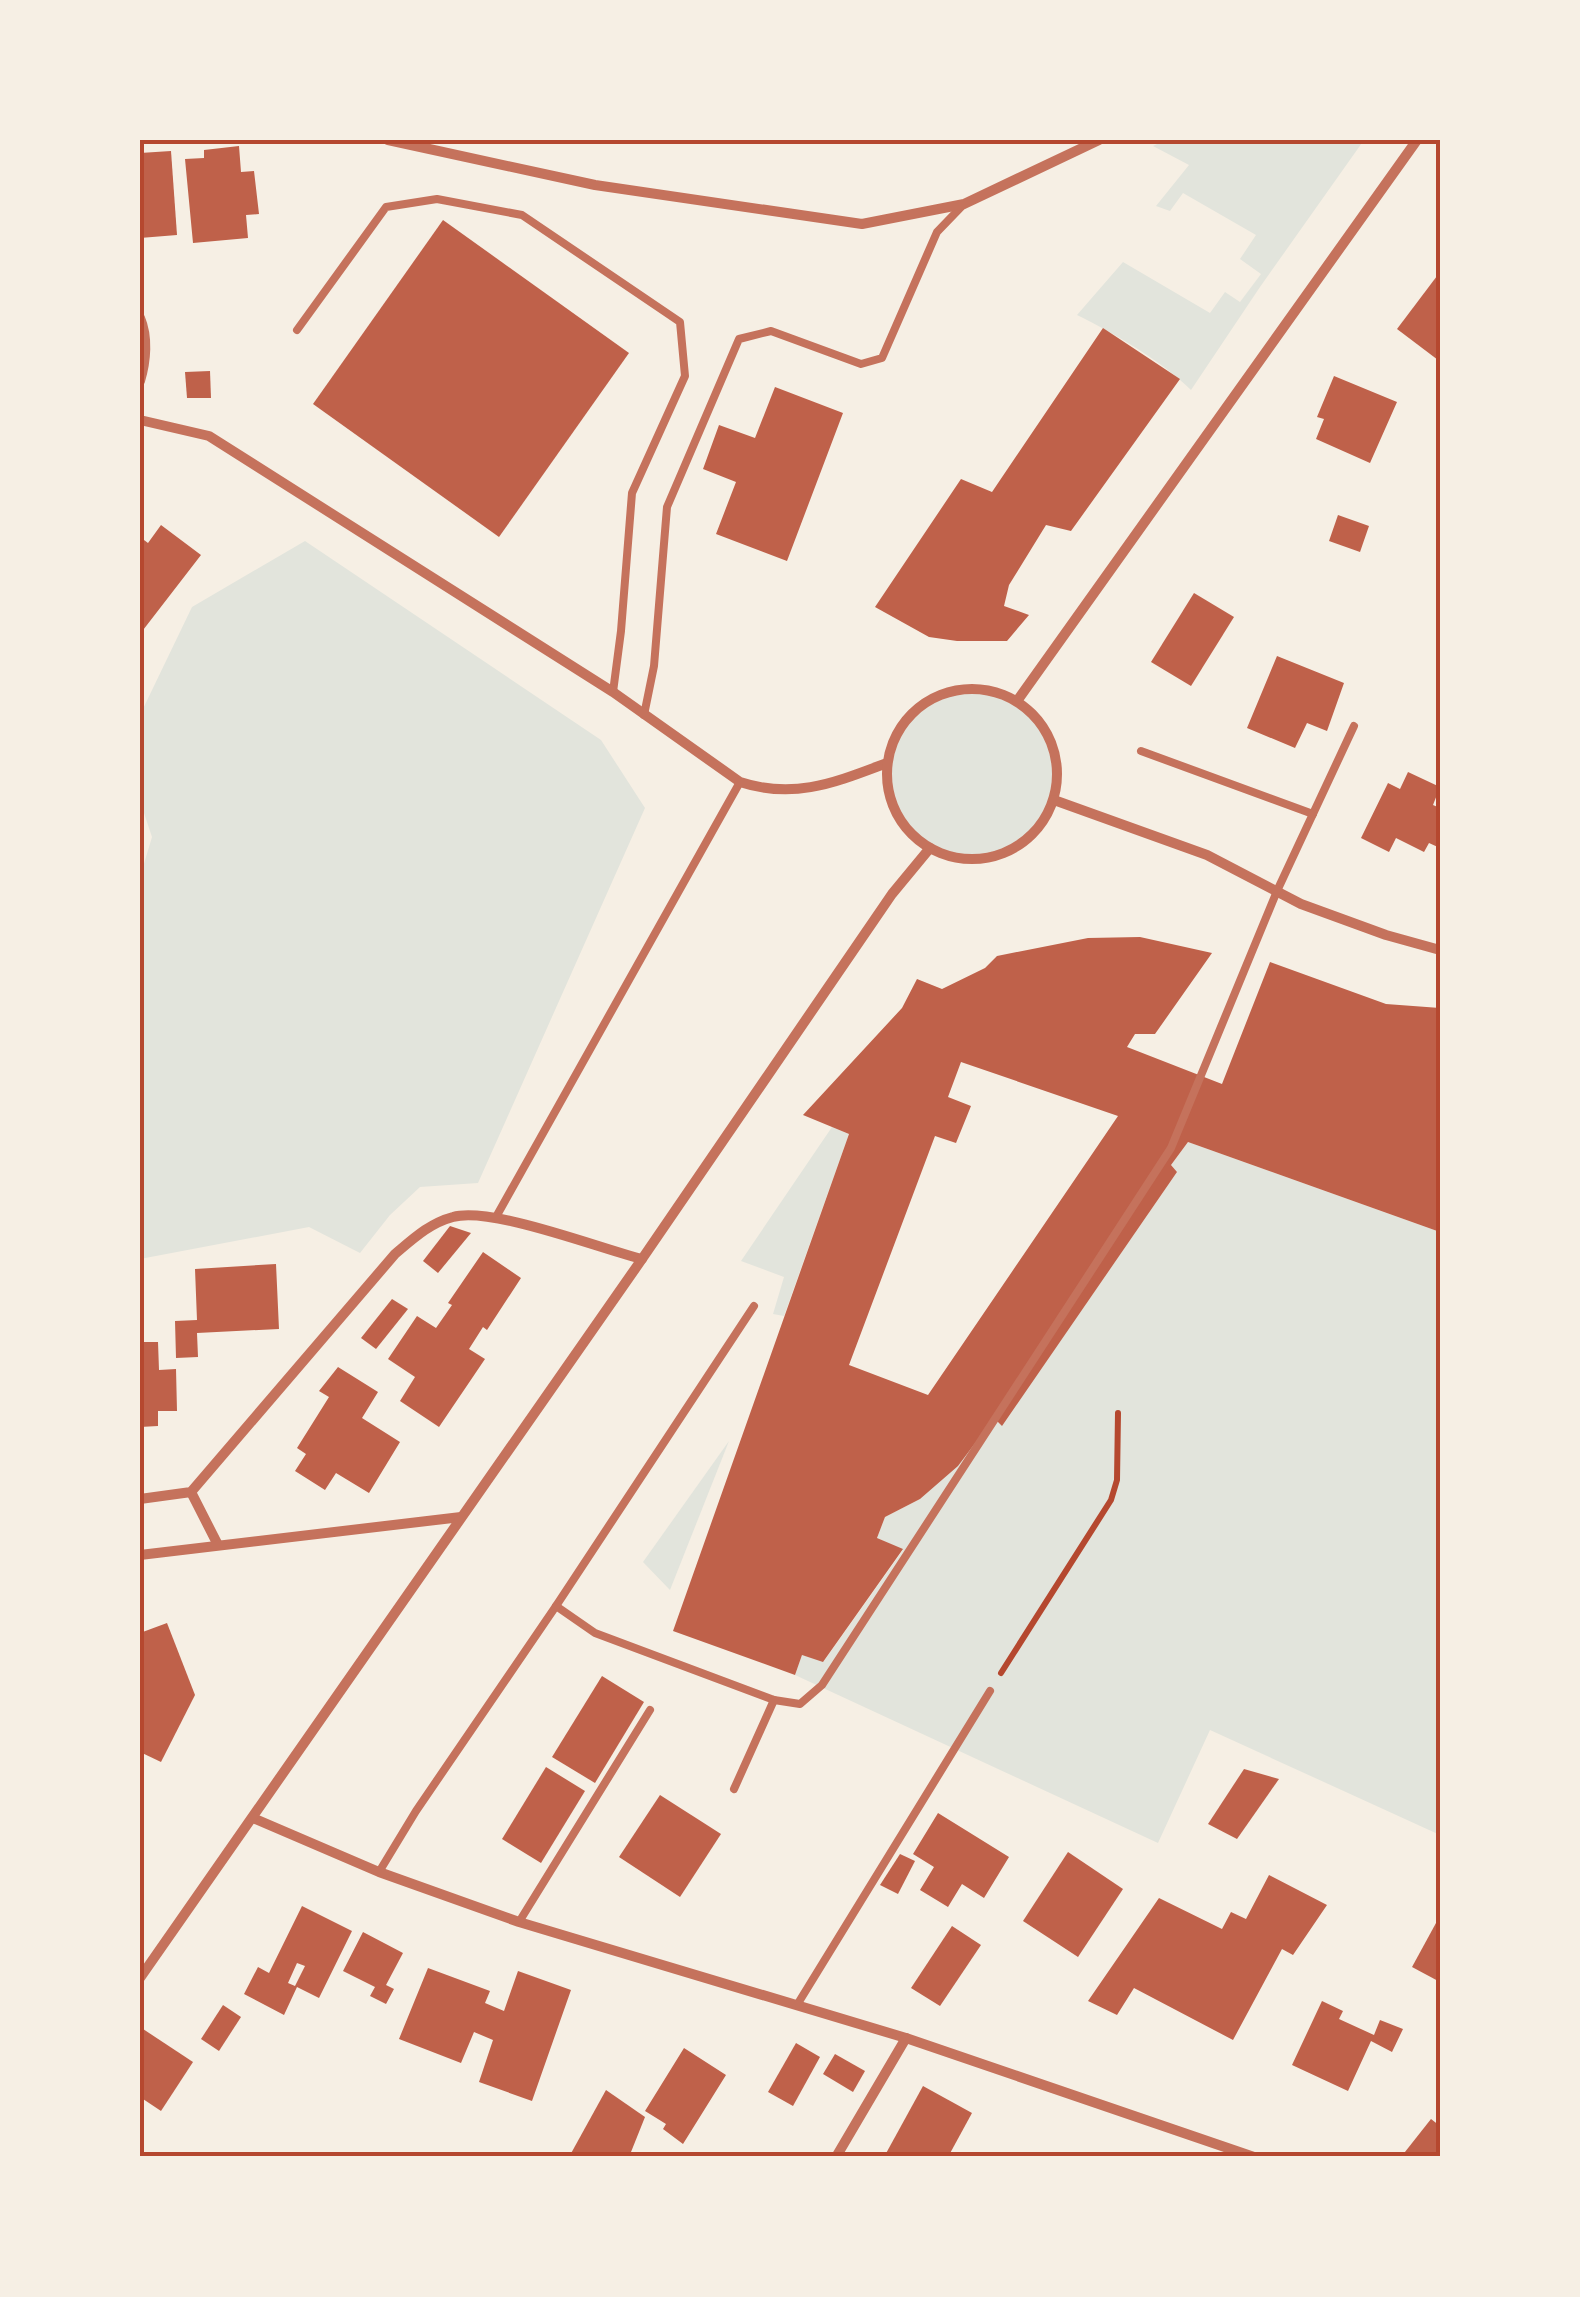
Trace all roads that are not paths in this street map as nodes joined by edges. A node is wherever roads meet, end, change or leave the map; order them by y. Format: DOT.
graph roads {
  1 [pos="388,140"];
  2 [pos="1099,140"];
  3 [pos="1417,140"];
  4 [pos="964,204"];
  5 [pos="140,318"];
  6 [pos="297,330"];
  7 [pos="140,381"];
  8 [pos="140,420"];
  9 [pos="613,692"];
  10 [pos="1017,701"];
  11 [pos="644,714"];
  12 [pos="1354,726"];
  13 [pos="1141,751"];
  14 [pos="887,763"];
  15 [pos="740,782"];
  16 [pos="1054,800"];
  17 [pos="1313,814"];
  18 [pos="930,848"];
  19 [pos="1276,891"];
  20 [pos="1440,950"];
  21 [pos="496,1217"];
  22 [pos="642,1258"];
  23 [pos="754,1306"];
  24 [pos="191,1492"];
  25 [pos="140,1499"];
  26 [pos="460,1517"];
  27 [pos="218,1544"];
  28 [pos="140,1555"];
  29 [pos="556,1606"];
  30 [pos="990,1691"];
  31 [pos="774,1700"];
  32 [pos="650,1710"];
  33 [pos="734,1789"];
  34 [pos="253,1818"];
  35 [pos="379,1872"];
  36 [pos="519,1922"];
  37 [pos="140,1978"];
  38 [pos="797,2005"];
  39 [pos="906,2038"];
  40 [pos="836,2157"];
  41 [pos="1254,2157"];
  1 -- 4 [label="street"];
  2 -- 4 [label="street"];
  3 -- 10 [label="street"];
  4 -- 11 [label="lane"];
  5 -- 7 [label="street"];
  6 -- 9 [label="lane"];
  8 -- 9 [label="street"];
  9 -- 11 [label="street"];
  10 -- 14 [label="street"];
  10 -- 16 [label="street"];
  11 -- 15 [label="street"];
  12 -- 17 [label="lane"];
  13 -- 17 [label="lane"];
  14 -- 15 [label="street"];
  14 -- 18 [label="street"];
  15 -- 21 [label="lane"];
  16 -- 18 [label="street"];
  16 -- 19 [label="street"];
  17 -- 19 [label="lane"];
  18 -- 22 [label="street"];
  19 -- 20 [label="street"];
  19 -- 31 [label="lane"];
  21 -- 22 [label="street"];
  21 -- 24 [label="street"];
  22 -- 26 [label="street"];
  23 -- 29 [label="lane"];
  24 -- 25 [label="street"];
  24 -- 27 [label="street"];
  26 -- 27 [label="street"];
  26 -- 34 [label="street"];
  27 -- 28 [label="street"];
  29 -- 31 [label="lane"];
  29 -- 35 [label="lane"];
  30 -- 38 [label="lane"];
  31 -- 33 [label="lane"];
  32 -- 36 [label="lane"];
  34 -- 35 [label="street"];
  34 -- 37 [label="street"];
  35 -- 36 [label="street"];
  36 -- 38 [label="street"];
  38 -- 39 [label="street"];
  39 -- 40 [label="street"];
  39 -- 41 [label="street"];
}
